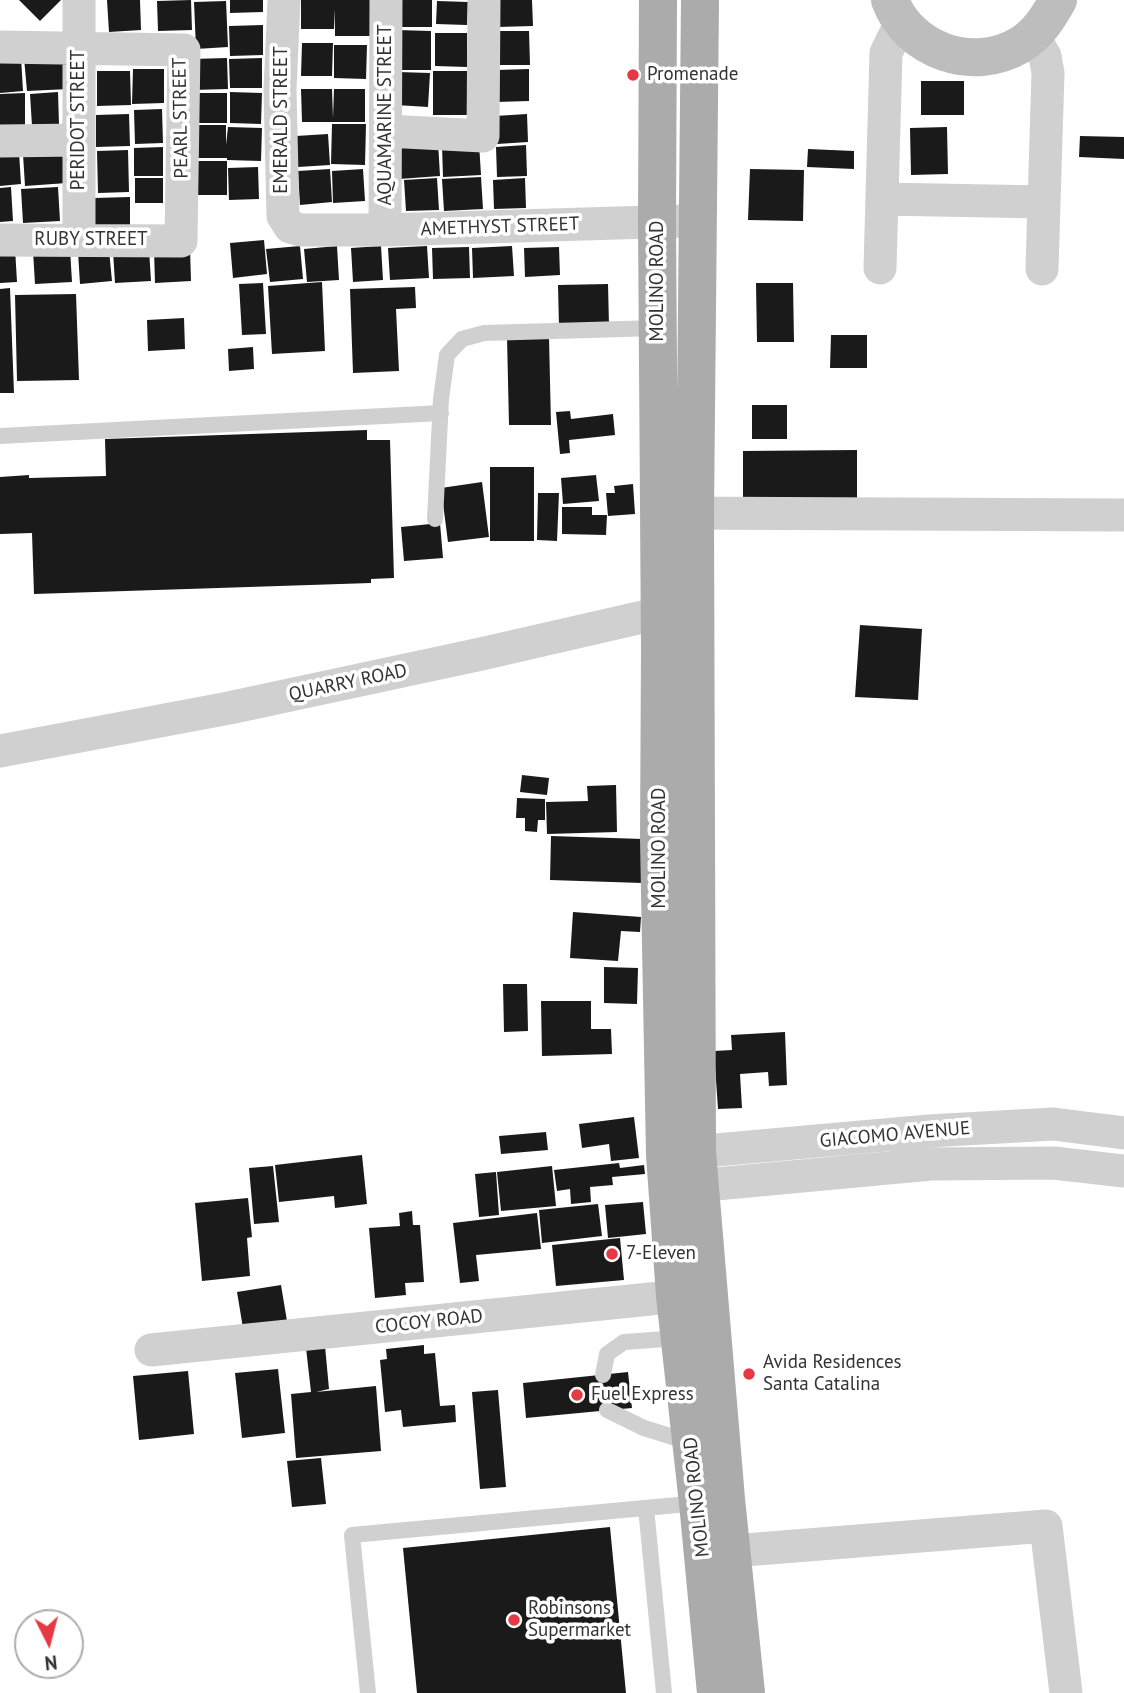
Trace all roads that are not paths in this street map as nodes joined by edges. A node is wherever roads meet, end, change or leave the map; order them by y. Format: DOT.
graph roads {
  1 [pos="79,0"];
  2 [pos="284,0"];
  3 [pos="386,0"];
  4 [pos="484,0"];
  5 [pos="658,0"];
  6 [pos="700,0"];
  7 [pos="1058,0"];
  8 [pos="895,11"];
  9 [pos="1033,36"];
  10 [pos="0,47"];
  11 [pos="79,48"];
  12 [pos="386,131"];
  13 [pos="79,140"];
  14 [pos="0,141"];
  15 [pos="882,199"];
  16 [pos="1044,202"];
  17 [pos="699,221"];
  18 [pos="657,222"];
  19 [pos="301,230"];
  20 [pos="385,230"];
  21 [pos="0,240"];
  22 [pos="79,240"];
  23 [pos="181,240"];
  24 [pos="880,268"];
  25 [pos="1042,269"];
  26 [pos="658,328"];
  27 [pos="441,413"];
  28 [pos="0,436"];
  29 [pos="677,513"];
  30 [pos="1124,515"];
  31 [pos="435,519"];
  32 [pos="677,613"];
  33 [pos="0,751"];
  34 [pos="1124,1133"];
  35 [pos="682,1170"];
  36 [pos="1124,1171"];
  37 [pos="691,1295"];
  38 [pos="680,1338"];
  39 [pos="151,1350"];
  40 [pos="603,1375"];
  41 [pos="607,1410"];
  42 [pos="691,1442"];
  43 [pos="712,1501"];
  44 [pos="646,1508"];
  45 [pos="717,1552"];
  46 [pos="368,1693"];
  47 [pos="664,1693"];
  48 [pos="716,1693"];
  49 [pos="746,1693"];
  50 [pos="1066,1693"];
  1 -- 11 [label="street, PERIDOT STREET"];
  2 -- 19 [label="street, EMERALD STREET"];
  3 -- 12 [label="street, AQUAMARINE STREET"];
  4 -- 12 [label="street"];
  5 -- 18 [label="main road, MOLINO ROAD"];
  6 -- 17 [label="main road, MOLINO ROAD"];
  7 -- 9 [label="main road"];
  8 -- 9 [label="main road"];
  8 -- 15 [label="street"];
  9 -- 16 [label="street"];
  10 -- 11 [label="street, PEARL STREET"];
  11 -- 13 [label="street, PERIDOT STREET"];
  11 -- 23 [label="street, PEARL STREET"];
  12 -- 20 [label="street, AQUAMARINE STREET"];
  13 -- 14 [label="street"];
  13 -- 22 [label="street, PERIDOT STREET"];
  15 -- 16 [label="street"];
  15 -- 24 [label="street"];
  16 -- 25 [label="street"];
  17 -- 18 [label="street, AMETHYST STREET"];
  17 -- 29 [label="main road, MOLINO ROAD"];
  18 -- 20 [label="street, AMETHYST STREET"];
  18 -- 26 [label="main road, MOLINO ROAD"];
  19 -- 20 [label="street, AMETHYST STREET"];
  21 -- 22 [label="street, RUBY STREET"];
  22 -- 23 [label="street, RUBY STREET"];
  26 -- 27 [label="lane"];
  26 -- 29 [label="main road, MOLINO ROAD"];
  27 -- 28 [label="lane"];
  27 -- 31 [label="lane"];
  29 -- 30 [label="street"];
  29 -- 32 [label="main road, MOLINO ROAD"];
  32 -- 33 [label="street, QUARRY ROAD"];
  32 -- 35 [label="main road, MOLINO ROAD"];
  34 -- 35 [label="street, GIACOMO AVENUE"];
  35 -- 36 [label="street, GIACOMO AVENUE"];
  35 -- 37 [label="main road, MOLINO ROAD"];
  37 -- 38 [label="main road, MOLINO ROAD"];
  37 -- 39 [label="street, COCOY ROAD"];
  37 -- 43 [label="main road, MOLINO ROAD"];
  38 -- 40 [label="lane"];
  38 -- 42 [label="main road, MOLINO ROAD"];
  41 -- 42 [label="lane"];
  42 -- 43 [label="main road, MOLINO ROAD"];
  43 -- 44 [label="lane"];
  43 -- 45 [label="main road, MOLINO ROAD"];
  44 -- 46 [label="lane"];
  44 -- 47 [label="lane"];
  45 -- 48 [label="main road, MOLINO ROAD"];
  45 -- 49 [label="main road, MOLINO ROAD"];
  45 -- 50 [label="street"];
}
